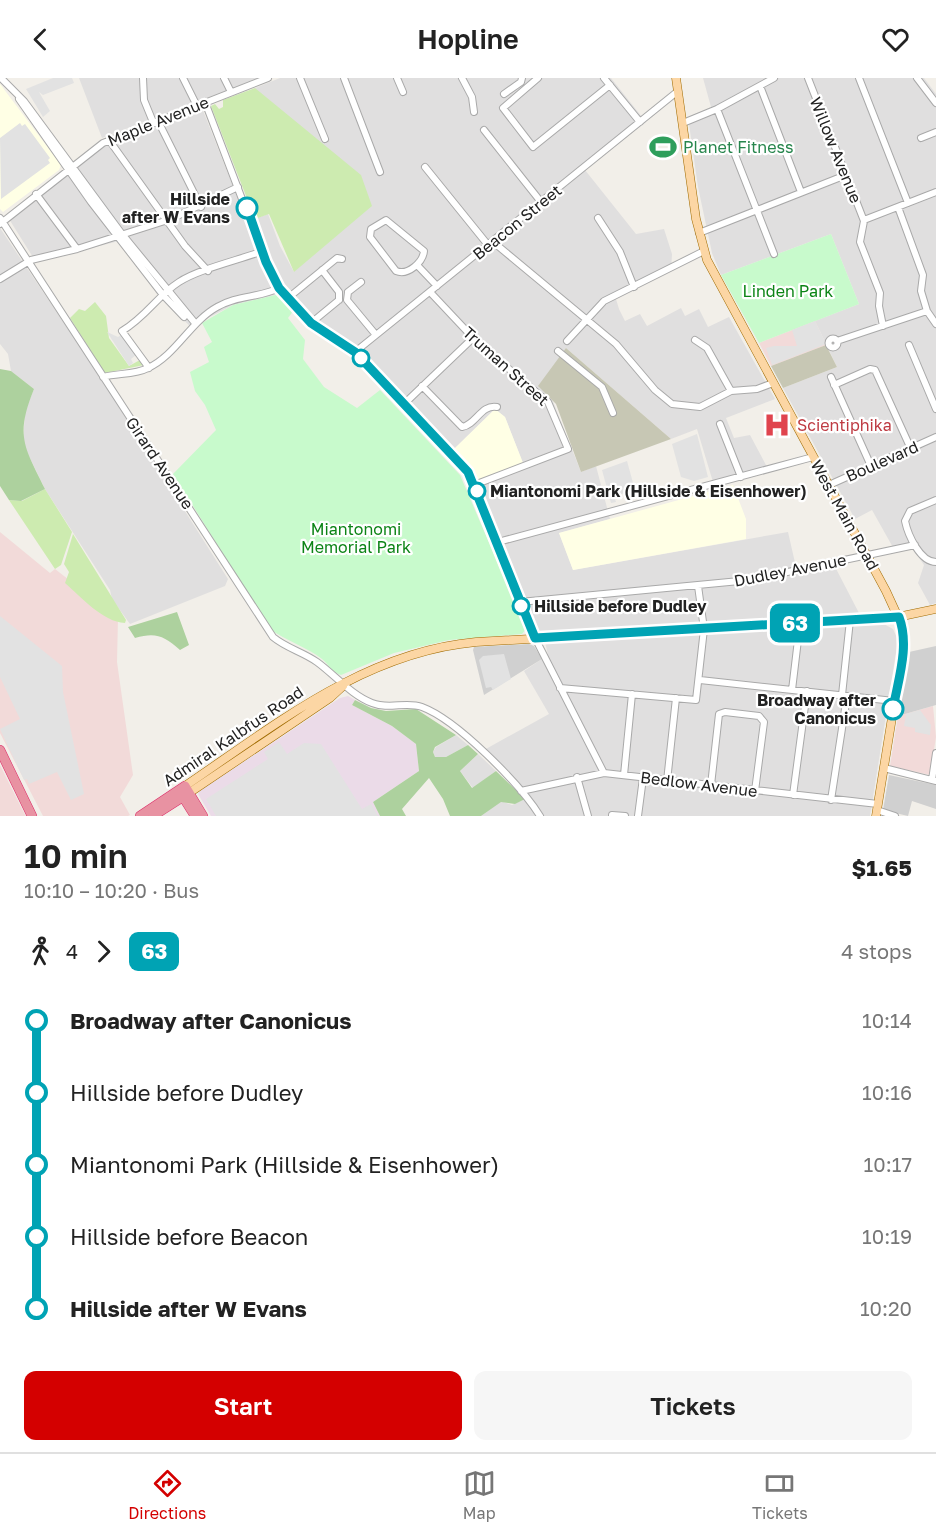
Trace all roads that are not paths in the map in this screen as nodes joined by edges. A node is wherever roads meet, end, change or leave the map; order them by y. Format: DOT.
graph roads {
  1 [pos="1,78"];
  2 [pos="6,78"];
  3 [pos="143,78"];
  4 [pos="183,78"];
  5 [pos="224,78"];
  6 [pos="268,78"];
  7 [pos="300,78"];
  8 [pos="344,78"];
  9 [pos="397,78"];
  10 [pos="462,78"];
  11 [pos="522,78"];
  12 [pos="538,78"];
  13 [pos="604,78"];
  14 [pos="676,78"];
  15 [pos="774,78"];
  16 [pos="808,78"];
  17 [pos="859,78"];
  18 [pos="917,78"];
  19 [pos="610,85"];
  20 [pos="9,86"];
  21 [pos="760,86"];
  22 [pos="678,91"];
  23 [pos="231,92"];
  24 [pos="403,92"];
  25 [pos="504,94"];
  26 [pos="205,102"];
  27 [pos="936,103"];
  28 [pos="196,106"];
  29 [pos="717,109"];
  30 [pos="474,112"];
  31 [pos="155,122"];
  32 [pos="640,122"];
  33 [pos="683,123"];
  34 [pos="484,130"];
  35 [pos="936,132"];
  36 [pos="921,138"];
  37 [pos="325,139"];
  38 [pos="109,140"];
  39 [pos="425,167"];
  40 [pos="70,168"];
  41 [pos="380,172"];
  42 [pos="846,175"];
  43 [pos="238,186"];
  44 [pos="801,192"];
  45 [pos="936,192"];
  46 [pos="36,194"];
  47 [pos="541,202"];
  48 [pos="908,203"];
  49 [pos="201,207"];
  50 [pos="898,207"];
  51 [pos="757,210"];
  52 [pos="598,218"];
  53 [pos="864,220"];
  54 [pos="1,221"];
  55 [pos="167,221"];
  56 [pos="699,233"];
  57 [pos="120,235"];
  58 [pos="490,243"];
  59 [pos="77,249"];
  60 [pos="263,251"];
  61 [pos="704,251"];
  62 [pos="774,254"];
  63 [pos="342,259"];
  64 [pos="29,261"];
  65 [pos="417,265"];
  66 [pos="322,270"];
  67 [pos="208,271"];
  68 [pos="0,279"];
  69 [pos="361,282"];
  70 [pos="437,286"];
  71 [pos="634,287"];
  72 [pos="279,288"];
  73 [pos="339,291"];
  74 [pos="348,292"];
  75 [pos="430,292"];
  76 [pos="165,293"];
  77 [pos="288,298"];
  78 [pos="339,300"];
  79 [pos="347,300"];
  80 [pos="927,311"];
  81 [pos="586,319"];
  82 [pos="311,323"];
  83 [pos="194,324"];
  84 [pos="936,324"];
  85 [pos="883,326"];
  86 [pos="376,335"];
  87 [pos="473,338"];
  88 [pos="695,340"];
  89 [pos="567,341"];
  90 [pos="837,341"];
  91 [pos="909,345"];
  92 [pos="355,352"];
  93 [pos="560,353"];
  94 [pos="149,368"];
  95 [pos="103,377"];
  96 [pos="831,377"];
  97 [pos="773,383"];
  98 [pos="834,385"];
  99 [pos="422,386"];
  100 [pos="732,391"];
  101 [pos="404,404"];
  102 [pos="497,407"];
  103 [pos="936,409"];
  104 [pos="613,413"];
  105 [pos="720,424"];
  106 [pos="936,437"];
  107 [pos="911,449"];
  108 [pos="813,456"];
  109 [pos="871,466"];
  110 [pos="741,477"];
  111 [pos="474,485"];
  112 [pos="829,485"];
  113 [pos="936,500"];
  114 [pos="498,542"];
  115 [pos="915,544"];
  116 [pos="867,554"];
  117 [pos="936,562"];
  118 [pos="698,586"];
  119 [pos="520,602"];
  120 [pos="936,609"];
  121 [pos="899,617"];
  122 [pos="850,620"];
  123 [pos="800,623"];
  124 [pos="704,628"];
  125 [pos="535,638"];
  126 [pos="700,681"];
  127 [pos="344,684"];
  128 [pos="560,688"];
  129 [pos="792,690"];
  130 [pos="807,692"];
  131 [pos="632,694"];
  132 [pos="844,696"];
  133 [pos="676,698"];
  134 [pos="894,701"];
  135 [pos="0,750"];
  136 [pos="936,753"];
  137 [pos="884,768"];
  138 [pos="604,773"];
  139 [pos="624,776"];
  140 [pos="577,777"];
  141 [pos="643,778"];
  142 [pos="934,780"];
  143 [pos="667,781"];
  144 [pos="711,785"];
  145 [pos="521,790"];
  146 [pos="184,791"];
  147 [pos="755,791"];
  148 [pos="793,795"];
  149 [pos="831,800"];
  150 [pos="877,810"];
  151 [pos="612,815"];
  152 [pos="32,816"];
  153 [pos="140,816"];
  154 [pos="153,816"];
  155 [pos="195,816"];
  156 [pos="203,816"];
  157 [pos="540,816"];
  158 [pos="588,816"];
  159 [pos="624,816"];
  160 [pos="638,816"];
  161 [pos="896,816"];
  1 -- 20 [label="street"];
  2 -- 20 [label="street"];
  3 -- 31 [label="street"];
  4 -- 28 [label="street"];
  5 -- 23 [label="street"];
  6 -- 23 [label="street, Maple Avenue"];
  7 -- 37 [label="street"];
  8 -- 41 [label="street"];
  9 -- 24 [label="street"];
  10 -- 30 [label="street"];
  11 -- 25 [label="street"];
  12 -- 19 [label="street"];
  13 -- 19 [label="street"];
  14 -- 22 [label="main road, West Main Road"];
  15 -- 21 [label="street"];
  16 -- 42 [label="street, Willow Avenue"];
  17 -- 48 [label="street"];
  18 -- 27 [label="street"];
  19 -- 32 [label="street"];
  20 -- 40 [label="street"];
  21 -- 29 [label="street"];
  21 -- 44 [label="street"];
  22 -- 32 [label="street, Beacon Street"];
  22 -- 33 [label="main road, West Main Road"];
  23 -- 26 [label="street, Maple Avenue"];
  26 -- 28 [label="street, Maple Avenue"];
  26 -- 43 [label="street"];
  28 -- 31 [label="street, Maple Avenue"];
  29 -- 33 [label="street"];
  29 -- 51 [label="street"];
  31 -- 38 [label="street, Maple Avenue"];
  31 -- 49 [label="street"];
  32 -- 47 [label="street, Beacon Street"];
  33 -- 56 [label="main road, West Main Road"];
  34 -- 47 [label="street"];
  35 -- 36 [label="street"];
  38 -- 40 [label="street, Maple Avenue"];
  38 -- 55 [label="street"];
  39 -- 58 [label="street"];
  40 -- 46 [label="street, Maple Avenue"];
  40 -- 57 [label="street"];
  42 -- 44 [label="street"];
  42 -- 53 [label="street, Willow Avenue"];
  43 -- 49 [label="street"];
  43 -- 60 [label="street"];
  44 -- 51 [label="street"];
  45 -- 48 [label="street"];
  46 -- 54 [label="street, Maple Avenue"];
  46 -- 59 [label="street"];
  47 -- 58 [label="street, Beacon Street"];
  48 -- 50 [label="street"];
  49 -- 55 [label="street"];
  50 -- 53 [label="street"];
  50 -- 80 [label="street"];
  51 -- 56 [label="street"];
  51 -- 62 [label="street"];
  52 -- 71 [label="street"];
  53 -- 85 [label="street, Willow Avenue"];
  54 -- 64 [label="street, Girard Avenue"];
  55 -- 57 [label="street"];
  55 -- 67 [label="street"];
  56 -- 61 [label="main road, West Main Road"];
  57 -- 59 [label="street"];
  57 -- 76 [label="street"];
  58 -- 70 [label="street, Beacon Street"];
  58 -- 81 [label="street"];
  59 -- 64 [label="street"];
  60 -- 67 [label="street"];
  60 -- 72 [label="street"];
  61 -- 71 [label="street"];
  61 -- 97 [label="main road, West Main Road"];
  63 -- 66 [label="street"];
  64 -- 68 [label="street"];
  64 -- 95 [label="street, Girard Avenue"];
  65 -- 65 [label="street"];
  65 -- 70 [label="street"];
  66 -- 73 [label="street"];
  66 -- 77 [label="street"];
  67 -- 76 [label="street"];
  69 -- 74 [label="street"];
  70 -- 75 [label="street, Beacon Street"];
  71 -- 81 [label="street"];
  72 -- 77 [label="street"];
  72 -- 83 [label="street"];
  73 -- 74 [label="street"];
  73 -- 78 [label="street"];
  74 -- 79 [label="street"];
  75 -- 86 [label="street, Beacon Street"];
  75 -- 87 [label="street, Truman Street"];
  76 -- 83 [label="street"];
  76 -- 94 [label="street"];
  77 -- 82 [label="street"];
  78 -- 79 [label="street"];
  78 -- 82 [label="street"];
  79 -- 86 [label="street"];
  80 -- 84 [label="street"];
  80 -- 85 [label="street"];
  81 -- 89 [label="street"];
  81 -- 100 [label="street"];
  82 -- 92 [label="street"];
  83 -- 94 [label="street"];
  85 -- 90 [label="street"];
  86 -- 92 [label="street, Beacon Street"];
  87 -- 99 [label="street"];
  87 -- 111 [label="street, Truman Street"];
  88 -- 100 [label="street"];
  91 -- 103 [label="street"];
  92 -- 101 [label="street"];
  93 -- 104 [label="street"];
  94 -- 95 [label="street"];
  95 -- 127 [label="street, Girard Avenue"];
  96 -- 98 [label="street"];
  97 -- 100 [label="street"];
  97 -- 108 [label="main road, West Main Road"];
  98 -- 107 [label="street"];
  98 -- 109 [label="street"];
  99 -- 101 [label="street"];
  99 -- 102 [label="street"];
  101 -- 111 [label="street"];
  105 -- 110 [label="street"];
  106 -- 107 [label="street, Boulevard"];
  107 -- 109 [label="street, Boulevard"];
  108 -- 110 [label="street"];
  108 -- 112 [label="main road, West Main Road"];
  109 -- 112 [label="street, Boulevard"];
  110 -- 114 [label="street"];
  111 -- 114 [label="street"];
  112 -- 116 [label="main road, West Main Road"];
  113 -- 115 [label="street"];
  114 -- 119 [label="street"];
  115 -- 116 [label="street, Dudley Avenue"];
  115 -- 117 [label="street"];
  116 -- 118 [label="street, Dudley Avenue"];
  116 -- 121 [label="main road, West Main Road"];
  118 -- 119 [label="street, Dudley Avenue"];
  118 -- 124 [label="street"];
  119 -- 125 [label="street"];
  120 -- 121 [label="main road, Admiral Kalbfus Road"];
  121 -- 122 [label="main road, Admiral Kalbfus Road"];
  121 -- 134 [label="main road, West Main Road"];
  122 -- 123 [label="main road, Admiral Kalbfus Road"];
  122 -- 132 [label="street"];
  123 -- 124 [label="main road, Admiral Kalbfus Road"];
  123 -- 129 [label="street"];
  124 -- 125 [label="main road, Admiral Kalbfus Road"];
  124 -- 126 [label="street"];
  125 -- 127 [label="main road, Admiral Kalbfus Road"];
  125 -- 128 [label="street"];
  126 -- 129 [label="street"];
  126 -- 133 [label="street"];
  127 -- 145 [label="street, Girard Avenue"];
  127 -- 146 [label="main road, Admiral Kalbfus Road"];
  128 -- 131 [label="street"];
  128 -- 138 [label="street"];
  129 -- 130 [label="street"];
  130 -- 132 [label="street"];
  130 -- 148 [label="street"];
  131 -- 133 [label="street"];
  131 -- 139 [label="street"];
  132 -- 134 [label="street"];
  132 -- 149 [label="street"];
  133 -- 143 [label="street"];
  134 -- 137 [label="main road, West Main Road"];
  135 -- 152 [label="highway"];
  136 -- 142 [label="street"];
  137 -- 142 [label="street"];
  137 -- 150 [label="main road, West Main Road"];
  138 -- 139 [label="street, Bedlow Avenue"];
  138 -- 140 [label="street, Bedlow Avenue"];
  139 -- 141 [label="street, Bedlow Avenue"];
  140 -- 145 [label="street, Bedlow Avenue"];
  140 -- 158 [label="street"];
  141 -- 143 [label="street, Bedlow Avenue"];
  141 -- 160 [label="street"];
  143 -- 144 [label="street, Bedlow Avenue"];
  144 -- 147 [label="street, Bedlow Avenue"];
  144 -- 147 [label="street"];
  145 -- 157 [label="street, Girard Avenue"];
  146 -- 153 [label="highway, Admiral Kalbfus Road"];
  146 -- 154 [label="highway, Admiral Kalbfus Road"];
  146 -- 155 [label="highway"];
  146 -- 156 [label="highway"];
  147 -- 148 [label="street, Bedlow Avenue"];
  148 -- 149 [label="street, Bedlow Avenue"];
  149 -- 150 [label="street, Bedlow Avenue"];
  150 -- 161 [label="street, Bedlow Avenue"];
  151 -- 159 [label="street"];
}
